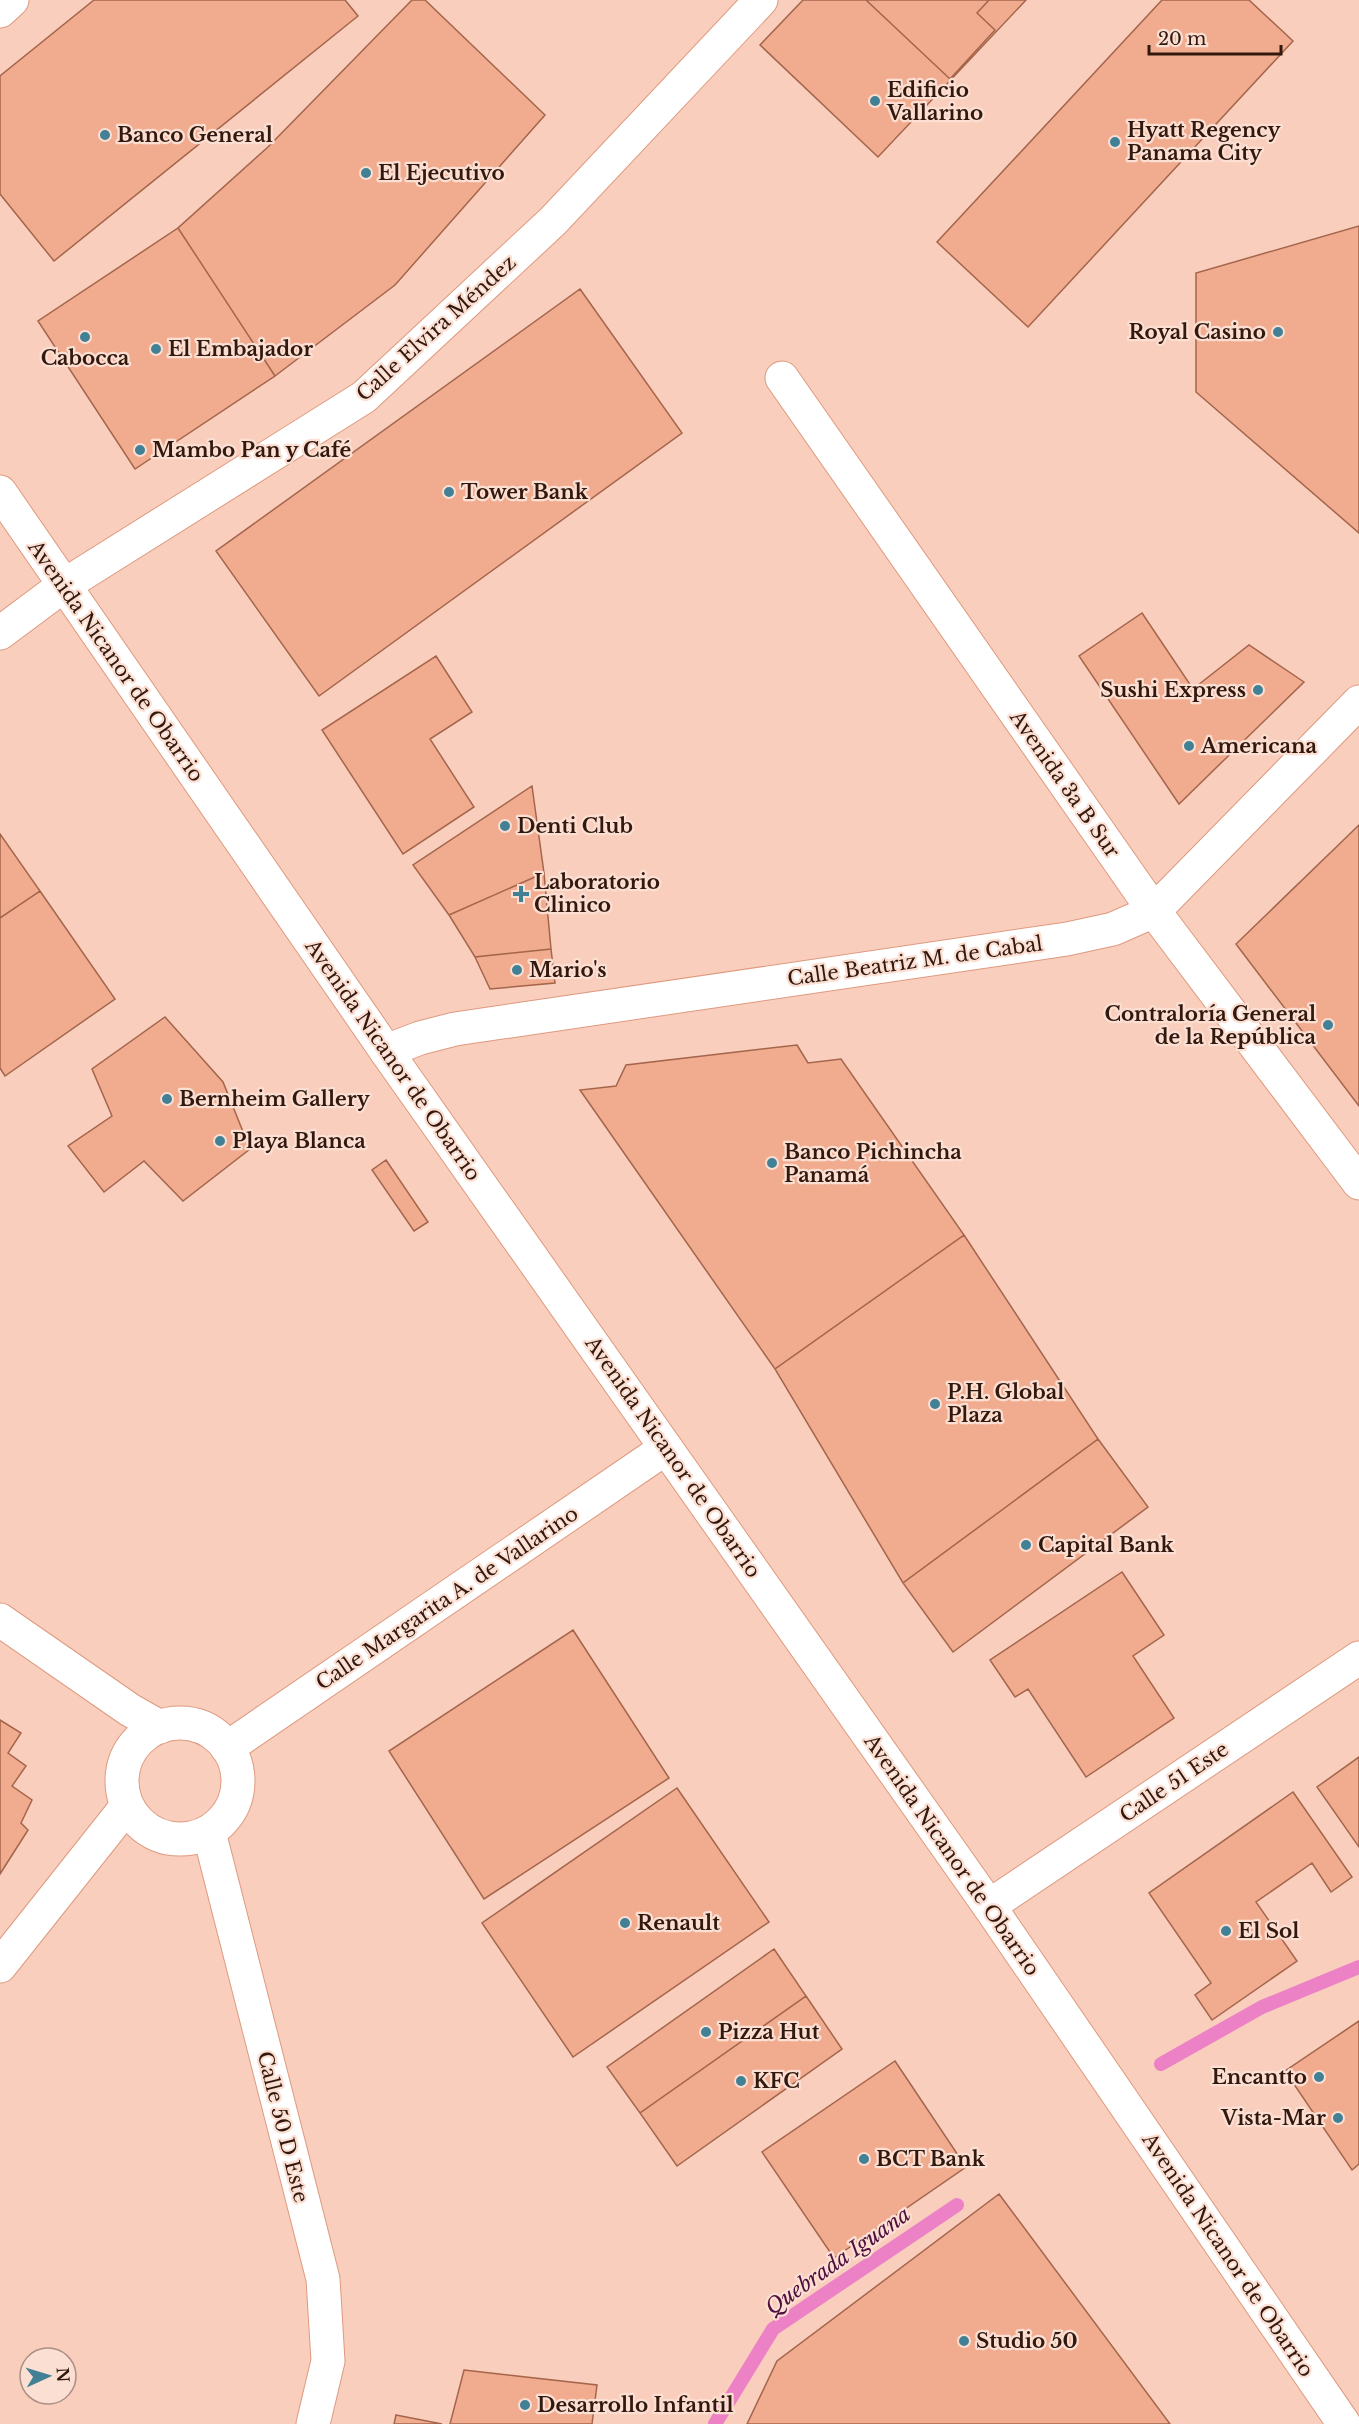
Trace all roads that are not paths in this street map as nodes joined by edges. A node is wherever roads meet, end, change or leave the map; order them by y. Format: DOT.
graph roads {
  1 [pos="12,0"];
  2 [pos="760,0"];
  3 [pos="0,11"];
  4 [pos="782,378"];
  5 [pos="0,492"];
  6 [pos="63,586"];
  7 [pos="0,633"];
  8 [pos="1359,702"];
  9 [pos="1154,911"];
  10 [pos="386,1051"];
  11 [pos="1359,1183"];
  12 [pos="666,1448"];
  13 [pos="0,1620"];
  14 [pos="1359,1658"];
  15 [pos="160,1726"];
  16 [pos="227,1748"];
  17 [pos="127,1806"];
  18 [pos="209,1832"];
  19 [pos="989,1906"];
  20 [pos="0,1966"];
  21 [pos="313,2424"];
  22 [pos="1344,2424"];
  1 -- 3 [label="street"];
  2 -- 6 [label="street, Calle Elvira Méndez"];
  4 -- 9 [label="street, Avenida 3a B Sur"];
  5 -- 6 [label="street, Avenida Nicanor de Obarrio"];
  6 -- 7 [label="street, Calle Elvira Méndez"];
  6 -- 10 [label="street, Avenida Nicanor de Obarrio"];
  8 -- 9 [label="street, Calle Beatriz M. de Cabal"];
  9 -- 10 [label="street, Calle Beatriz M. de Cabal"];
  9 -- 11 [label="street, Avenida 3a B Sur"];
  10 -- 12 [label="street, Avenida Nicanor de Obarrio"];
  12 -- 16 [label="street, Calle Margarita A. de Vallarino"];
  12 -- 19 [label="street, Avenida Nicanor de Obarrio"];
  13 -- 15 [label="street"];
  14 -- 19 [label="street, Calle 51 Este"];
  15 -- 16 [label="street"];
  15 -- 17 [label="street"];
  16 -- 18 [label="street"];
  17 -- 18 [label="street"];
  17 -- 20 [label="street"];
  18 -- 21 [label="street, Calle 50 D Este"];
  19 -- 22 [label="street, Avenida Nicanor de Obarrio"];
}
